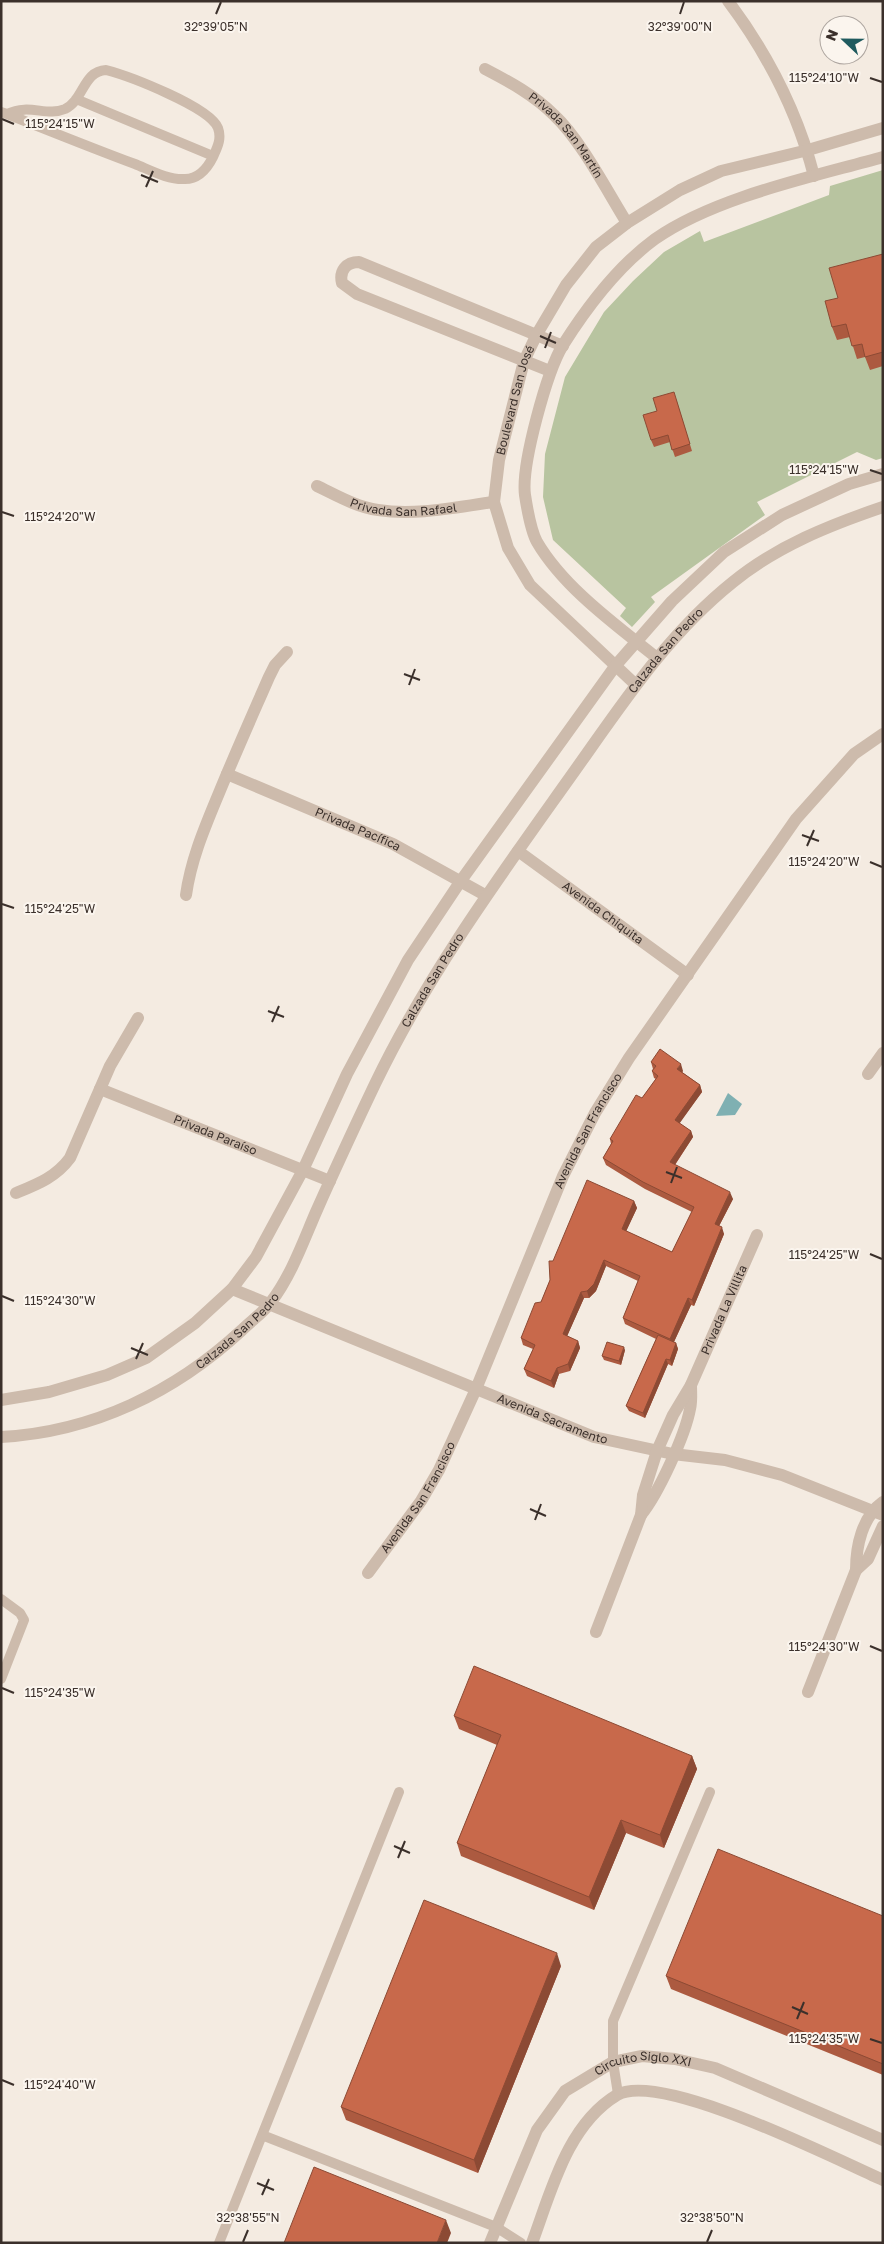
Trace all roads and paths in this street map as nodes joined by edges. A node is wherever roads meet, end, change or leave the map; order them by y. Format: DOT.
graph roads {
  1 [pos="728,1"];
  2 [pos="485,69"];
  3 [pos="76,99"];
  4 [pos="4,113"];
  5 [pos="883,128"];
  6 [pos="808,150"];
  7 [pos="213,156"];
  8 [pos="883,157"];
  9 [pos="814,176"];
  10 [pos="627,222"];
  11 [pos="537,334"];
  12 [pos="563,346"];
  13 [pos="524,362"];
  14 [pos="550,371"];
  15 [pos="883,474"];
  16 [pos="317,486"];
  17 [pos="494,502"];
  18 [pos="883,507"];
  19 [pos="636,641"];
  20 [pos="286,652"];
  21 [pos="657,658"];
  22 [pos="616,665"];
  23 [pos="636,685"];
  24 [pos="883,734"];
  25 [pos="227,774"];
  26 [pos="518,851"];
  27 [pos="460,882"];
  28 [pos="485,895"];
  29 [pos="186,896"];
  30 [pos="688,975"];
  31 [pos="138,1018"];
  32 [pos="883,1053"];
  33 [pos="868,1074"];
  34 [pos="100,1090"];
  35 [pos="303,1170"];
  36 [pos="330,1181"];
  37 [pos="16,1193"];
  38 [pos="757,1235"];
  39 [pos="232,1289"];
  40 [pos="271,1303"];
  41 [pos="690,1385"];
  42 [pos="476,1389"];
  43 [pos="1,1400"];
  44 [pos="1,1437"];
  45 [pos="657,1450"];
  46 [pos="673,1454"];
  47 [pos="883,1502"];
  48 [pos="877,1513"];
  49 [pos="641,1515"];
  50 [pos="883,1526"];
  51 [pos="856,1570"];
  52 [pos="368,1573"];
  53 [pos="1,1599"];
  54 [pos="596,1632"];
  55 [pos="1,1679"];
  56 [pos="808,1692"];
  57 [pos="399,1792"];
  58 [pos="710,1792"];
  59 [pos="613,2062"];
  60 [pos="618,2094"];
  61 [pos="262,2135"];
  62 [pos="883,2140"];
  63 [pos="883,2180"];
  64 [pos="496,2227"];
  65 [pos="219,2243"];
  66 [pos="490,2243"];
  67 [pos="521,2243"];
  68 [pos="532,2243"];
  1 -- 6 [label="street"];
  2 -- 10 [label="street, Privada San Martín"];
  3 -- 4 [label="lane"];
  3 -- 7 [label="lane"];
  3 -- 7 [label="lane"];
  4 -- 7 [label="lane"];
  5 -- 6 [label="street, Boulevard San José"];
  6 -- 9 [label="street"];
  6 -- 10 [label="street, Boulevard San José"];
  8 -- 9 [label="street, Boulevard San José"];
  9 -- 12 [label="street, Boulevard San José"];
  10 -- 11 [label="street, Boulevard San José"];
  11 -- 12 [label="street"];
  11 -- 13 [label="street, Boulevard San José"];
  11 -- 13 [label="street"];
  12 -- 14 [label="street, Boulevard San José"];
  13 -- 14 [label="street"];
  13 -- 17 [label="street, Boulevard San José"];
  14 -- 19 [label="street, Boulevard San José"];
  15 -- 19 [label="street"];
  16 -- 17 [label="street, Privada San Rafael"];
  17 -- 22 [label="street, Boulevard San José"];
  18 -- 21 [label="street, Calzada San Pedro"];
  19 -- 21 [label="street, Boulevard San José"];
  19 -- 22 [label="street"];
  20 -- 25 [label="street"];
  21 -- 23 [label="street, Calzada San Pedro"];
  22 -- 23 [label="street, Boulevard San José"];
  22 -- 27 [label="street"];
  23 -- 26 [label="street, Calzada San Pedro"];
  24 -- 30 [label="street, Avenida San Francisco"];
  25 -- 27 [label="street, Privada Pacífica"];
  25 -- 29 [label="street"];
  26 -- 28 [label="street, Calzada San Pedro"];
  26 -- 30 [label="street, Avenida Chiquita"];
  27 -- 28 [label="street, Privada Pacífica"];
  27 -- 35 [label="street"];
  28 -- 36 [label="street, Calzada San Pedro"];
  30 -- 42 [label="street, Avenida San Francisco"];
  31 -- 34 [label="street"];
  32 -- 33 [label="street"];
  34 -- 35 [label="street, Privada Paraíso"];
  34 -- 37 [label="street"];
  35 -- 36 [label="street, Privada Paraíso"];
  35 -- 39 [label="street"];
  36 -- 40 [label="street, Calzada San Pedro"];
  38 -- 41 [label="street, Privada La Villita"];
  39 -- 40 [label="street, Avenida Sacramento"];
  39 -- 43 [label="street"];
  40 -- 42 [label="street, Avenida Sacramento"];
  40 -- 44 [label="street, Calzada San Pedro"];
  41 -- 45 [label="street, Privada La Villita"];
  41 -- 46 [label="street, Privada La Villita"];
  42 -- 45 [label="street, Avenida Sacramento"];
  42 -- 52 [label="street, Avenida San Francisco"];
  45 -- 46 [label="street, Avenida Sacramento"];
  45 -- 49 [label="street, Privada La Villita"];
  46 -- 48 [label="street, Avenida Sacramento"];
  46 -- 49 [label="street, Privada La Villita"];
  47 -- 48 [label="street"];
  48 -- 51 [label="street"];
  49 -- 54 [label="street, Privada La Villita"];
  50 -- 51 [label="street"];
  51 -- 56 [label="street"];
  53 -- 55 [label="lane"];
  57 -- 61 [label="lane"];
  58 -- 59 [label="lane"];
  59 -- 60 [label="lane"];
  59 -- 62 [label="street, Circuito Siglo XXI"];
  59 -- 64 [label="street, Circuito Siglo XXI"];
  60 -- 63 [label="street, Circuito Siglo XXI"];
  60 -- 68 [label="street, Circuito Siglo XXI"];
  61 -- 64 [label="lane"];
  61 -- 65 [label="lane"];
  64 -- 66 [label="street, Circuito Siglo XXI"];
  64 -- 67 [label="lane"];
}
